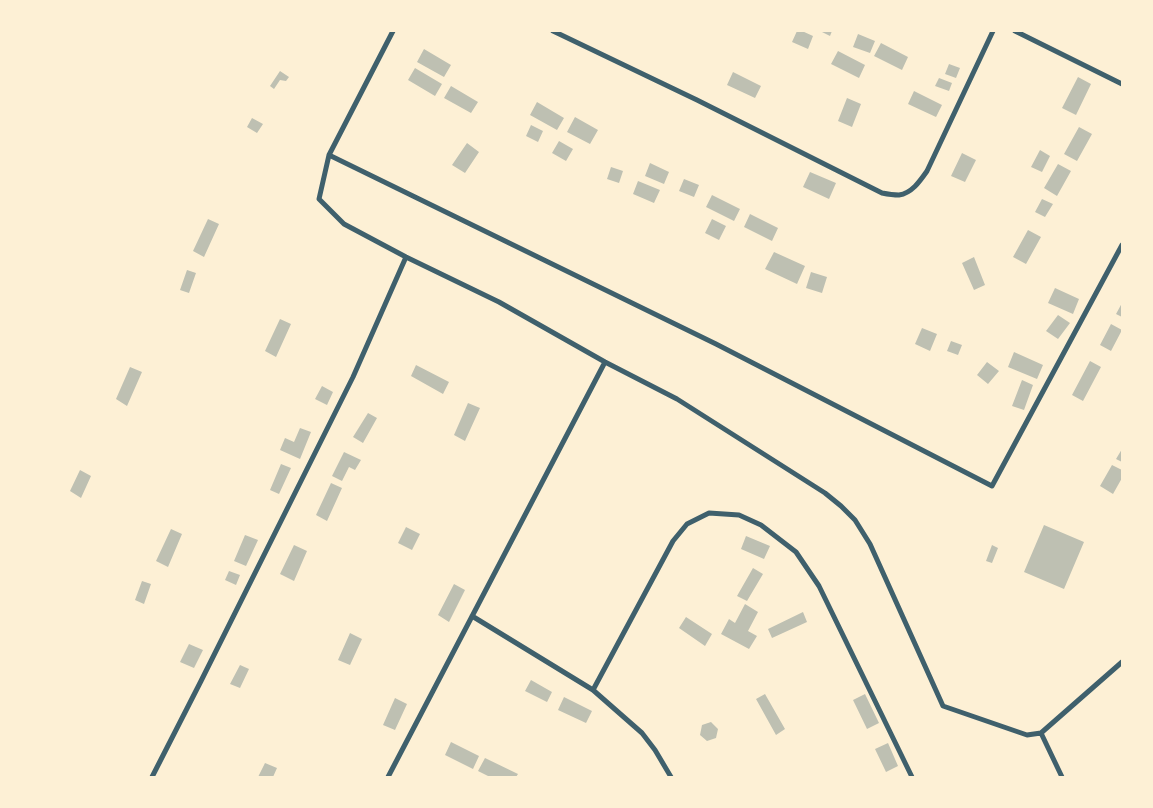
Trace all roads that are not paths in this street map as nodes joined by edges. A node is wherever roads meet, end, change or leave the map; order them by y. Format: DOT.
graph roads {
  1 [pos="394,31"];
  2 [pos="552,31"];
  3 [pos="993,31"];
  4 [pos="1015,31"];
  5 [pos="1122,84"];
  6 [pos="329,155"];
  7 [pos="1122,245"];
  8 [pos="406,257"];
  9 [pos="605,362"];
  10 [pos="472,616"];
  11 [pos="1122,662"];
  12 [pos="593,690"];
  13 [pos="1041,733"];
  14 [pos="152,777"];
  15 [pos="388,777"];
  16 [pos="671,777"];
  17 [pos="912,777"];
  18 [pos="1062,777"];
  1 -- 6 [label="street"];
  2 -- 3 [label="street"];
  4 -- 5 [label="street"];
  6 -- 7 [label="street"];
  6 -- 8 [label="street"];
  8 -- 9 [label="street"];
  8 -- 14 [label="street"];
  9 -- 10 [label="street"];
  9 -- 13 [label="street"];
  10 -- 12 [label="street"];
  10 -- 15 [label="street"];
  11 -- 13 [label="street"];
  12 -- 16 [label="street"];
  12 -- 17 [label="street"];
  13 -- 18 [label="street"];
}
